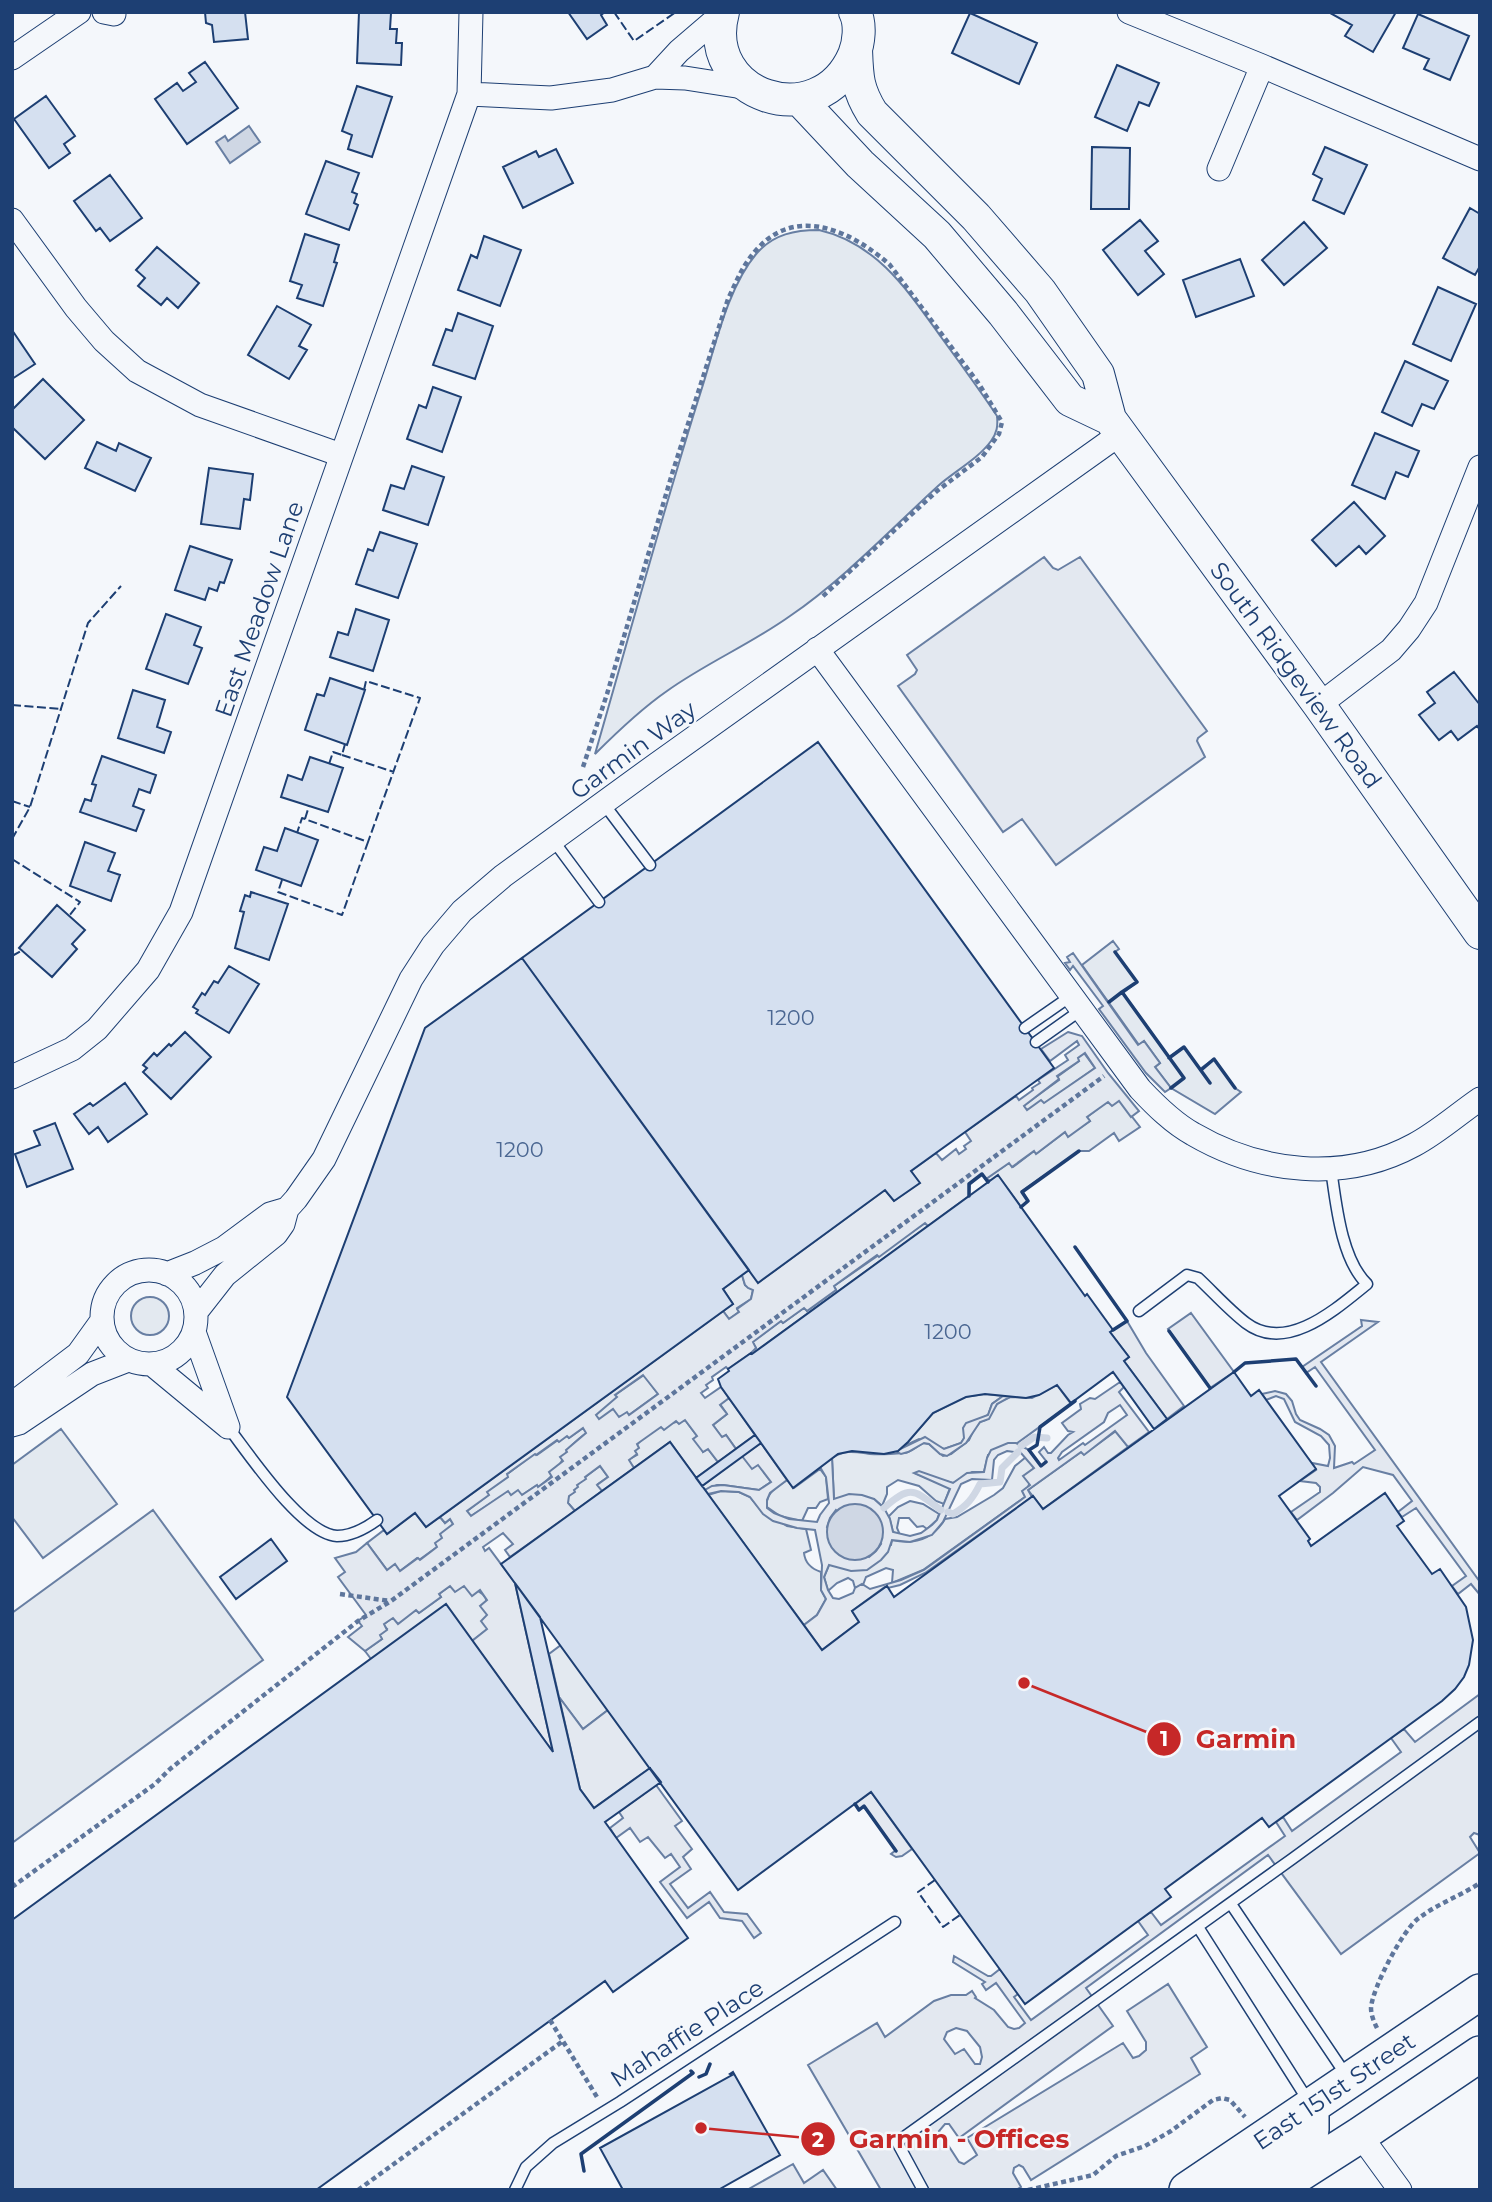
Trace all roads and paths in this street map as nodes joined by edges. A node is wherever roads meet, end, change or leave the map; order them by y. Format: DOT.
graph roads {
  1 [pos="79,12"];
  2 [pos="471,12"];
  3 [pos="1129,12"];
  4 [pos="722,14"];
  5 [pos="858,14"];
  6 [pos="856,49"];
  7 [pos="12,58"];
  8 [pos="1262,66"];
  9 [pos="654,76"];
  10 [pos="749,88"];
  11 [pos="469,94"];
  12 [pos="800,100"];
  13 [pos="1480,159"];
  14 [pos="1219,169"];
  15 [pos="12,220"];
  16 [pos="1115,427"];
  17 [pos="341,455"];
  18 [pos="1480,467"];
  19 [pos="822,597"];
  20 [pos="817,649"];
  21 [pos="1319,705"];
  22 [pos="583,767"];
  23 [pos="604,804"];
  24 [pos="553,840"];
  25 [pos="650,865"];
  26 [pos="599,902"];
  27 [pos="1480,933"];
  28 [pos="1076,1003"];
  29 [pos="1026,1028"];
  30 [pos="1037,1042"];
  31 [pos="1105,1076"];
  32 [pos="12,1077"];
  33 [pos="1480,1099"];
  34 [pos="1331,1169"];
  35 [pos="287,1209"];
  36 [pos="167,1274"];
  37 [pos="1139,1311"];
  38 [pos="101,1322"];
  39 [pos="195,1322"];
  40 [pos="128,1360"];
  41 [pos="153,1364"];
  42 [pos="12,1404"];
  43 [pos="12,1425"];
  44 [pos="228,1427"];
  45 [pos="377,1520"];
  46 [pos="340,1594"];
  47 [pos="391,1601"];
  48 [pos="1480,1721"];
  49 [pos="1480,1883"];
  50 [pos="13,1885"];
  51 [pos="1231,1903"];
  52 [pos="895,1922"];
  53 [pos="1198,1927"];
  54 [pos="1480,1992"];
  55 [pos="1480,2017"];
  56 [pos="550,2020"];
  57 [pos="1378,2031"];
  58 [pos="563,2041"];
  59 [pos="1480,2054"];
  60 [pos="1349,2081"];
  61 [pos="1311,2106"];
  62 [pos="605,2110"];
  63 [pos="1246,2118"];
  64 [pos="1360,2135"];
  65 [pos="358,2190"];
  66 [pos="515,2190"];
  67 [pos="923,2190"];
  68 [pos="1028,2190"];
  69 [pos="1187,2190"];
  70 [pos="1231,2190"];
  71 [pos="1274,2190"];
  72 [pos="1400,2190"];
  1 -- 7 [label="street"];
  2 -- 11 [label="street, East Meadow Lane"];
  3 -- 8 [label="street"];
  4 -- 9 [label="street"];
  4 -- 10 [label="main road"];
  5 -- 6 [label="main road, South Ridgeview Road"];
  6 -- 12 [label="main road"];
  6 -- 16 [label="main road, South Ridgeview Road"];
  8 -- 13 [label="street"];
  8 -- 14 [label="street"];
  9 -- 10 [label="street"];
  9 -- 11 [label="street"];
  10 -- 12 [label="main road"];
  11 -- 17 [label="street, East Meadow Lane"];
  12 -- 16 [label="main road, South Ridgeview Road"];
  15 -- 17 [label="street"];
  16 -- 20 [label="street, Garmin Way"];
  16 -- 21 [label="main road, South Ridgeview Road"];
  17 -- 32 [label="street, East Meadow Lane"];
  18 -- 21 [label="street"];
  19 -- 22 [label="path"];
  20 -- 23 [label="street, Garmin Way"];
  20 -- 28 [label="street"];
  21 -- 27 [label="main road, South Ridgeview Road"];
  23 -- 24 [label="street, Garmin Way"];
  23 -- 25 [label="lane"];
  24 -- 26 [label="lane"];
  24 -- 35 [label="street, Garmin Way"];
  28 -- 29 [label="lane"];
  28 -- 30 [label="lane"];
  28 -- 34 [label="street"];
  31 -- 47 [label="path"];
  33 -- 34 [label="street"];
  34 -- 37 [label="lane"];
  35 -- 36 [label="street, Garmin Way"];
  35 -- 39 [label="street, Garmin Way"];
  36 -- 38 [label="street, Garmin Way"];
  36 -- 39 [label="street"];
  38 -- 40 [label="street"];
  38 -- 42 [label="street, Garmin Way"];
  39 -- 41 [label="street, Garmin Way"];
  39 -- 44 [label="street"];
  40 -- 41 [label="street"];
  40 -- 43 [label="street"];
  41 -- 44 [label="street"];
  44 -- 45 [label="lane"];
  46 -- 47 [label="path"];
  47 -- 50 [label="path"];
  48 -- 51 [label="lane"];
  49 -- 57 [label="path"];
  51 -- 53 [label="lane"];
  51 -- 60 [label="lane"];
  52 -- 62 [label="lane, Mahaffie Place"];
  53 -- 61 [label="lane"];
  53 -- 67 [label="lane"];
  54 -- 60 [label="main road, East 151st Street"];
  55 -- 64 [label="main road"];
  56 -- 58 [label="path"];
  58 -- 62 [label="path"];
  58 -- 65 [label="path"];
  59 -- 64 [label="main road, East 151st Street"];
  60 -- 61 [label="main road, East 151st Street"];
  61 -- 69 [label="main road, East 151st Street"];
  61 -- 70 [label="main road"];
  62 -- 66 [label="lane, Mahaffie Place"];
  63 -- 68 [label="path"];
  64 -- 71 [label="main road, East 151st Street"];
  64 -- 72 [label="street"];
}
